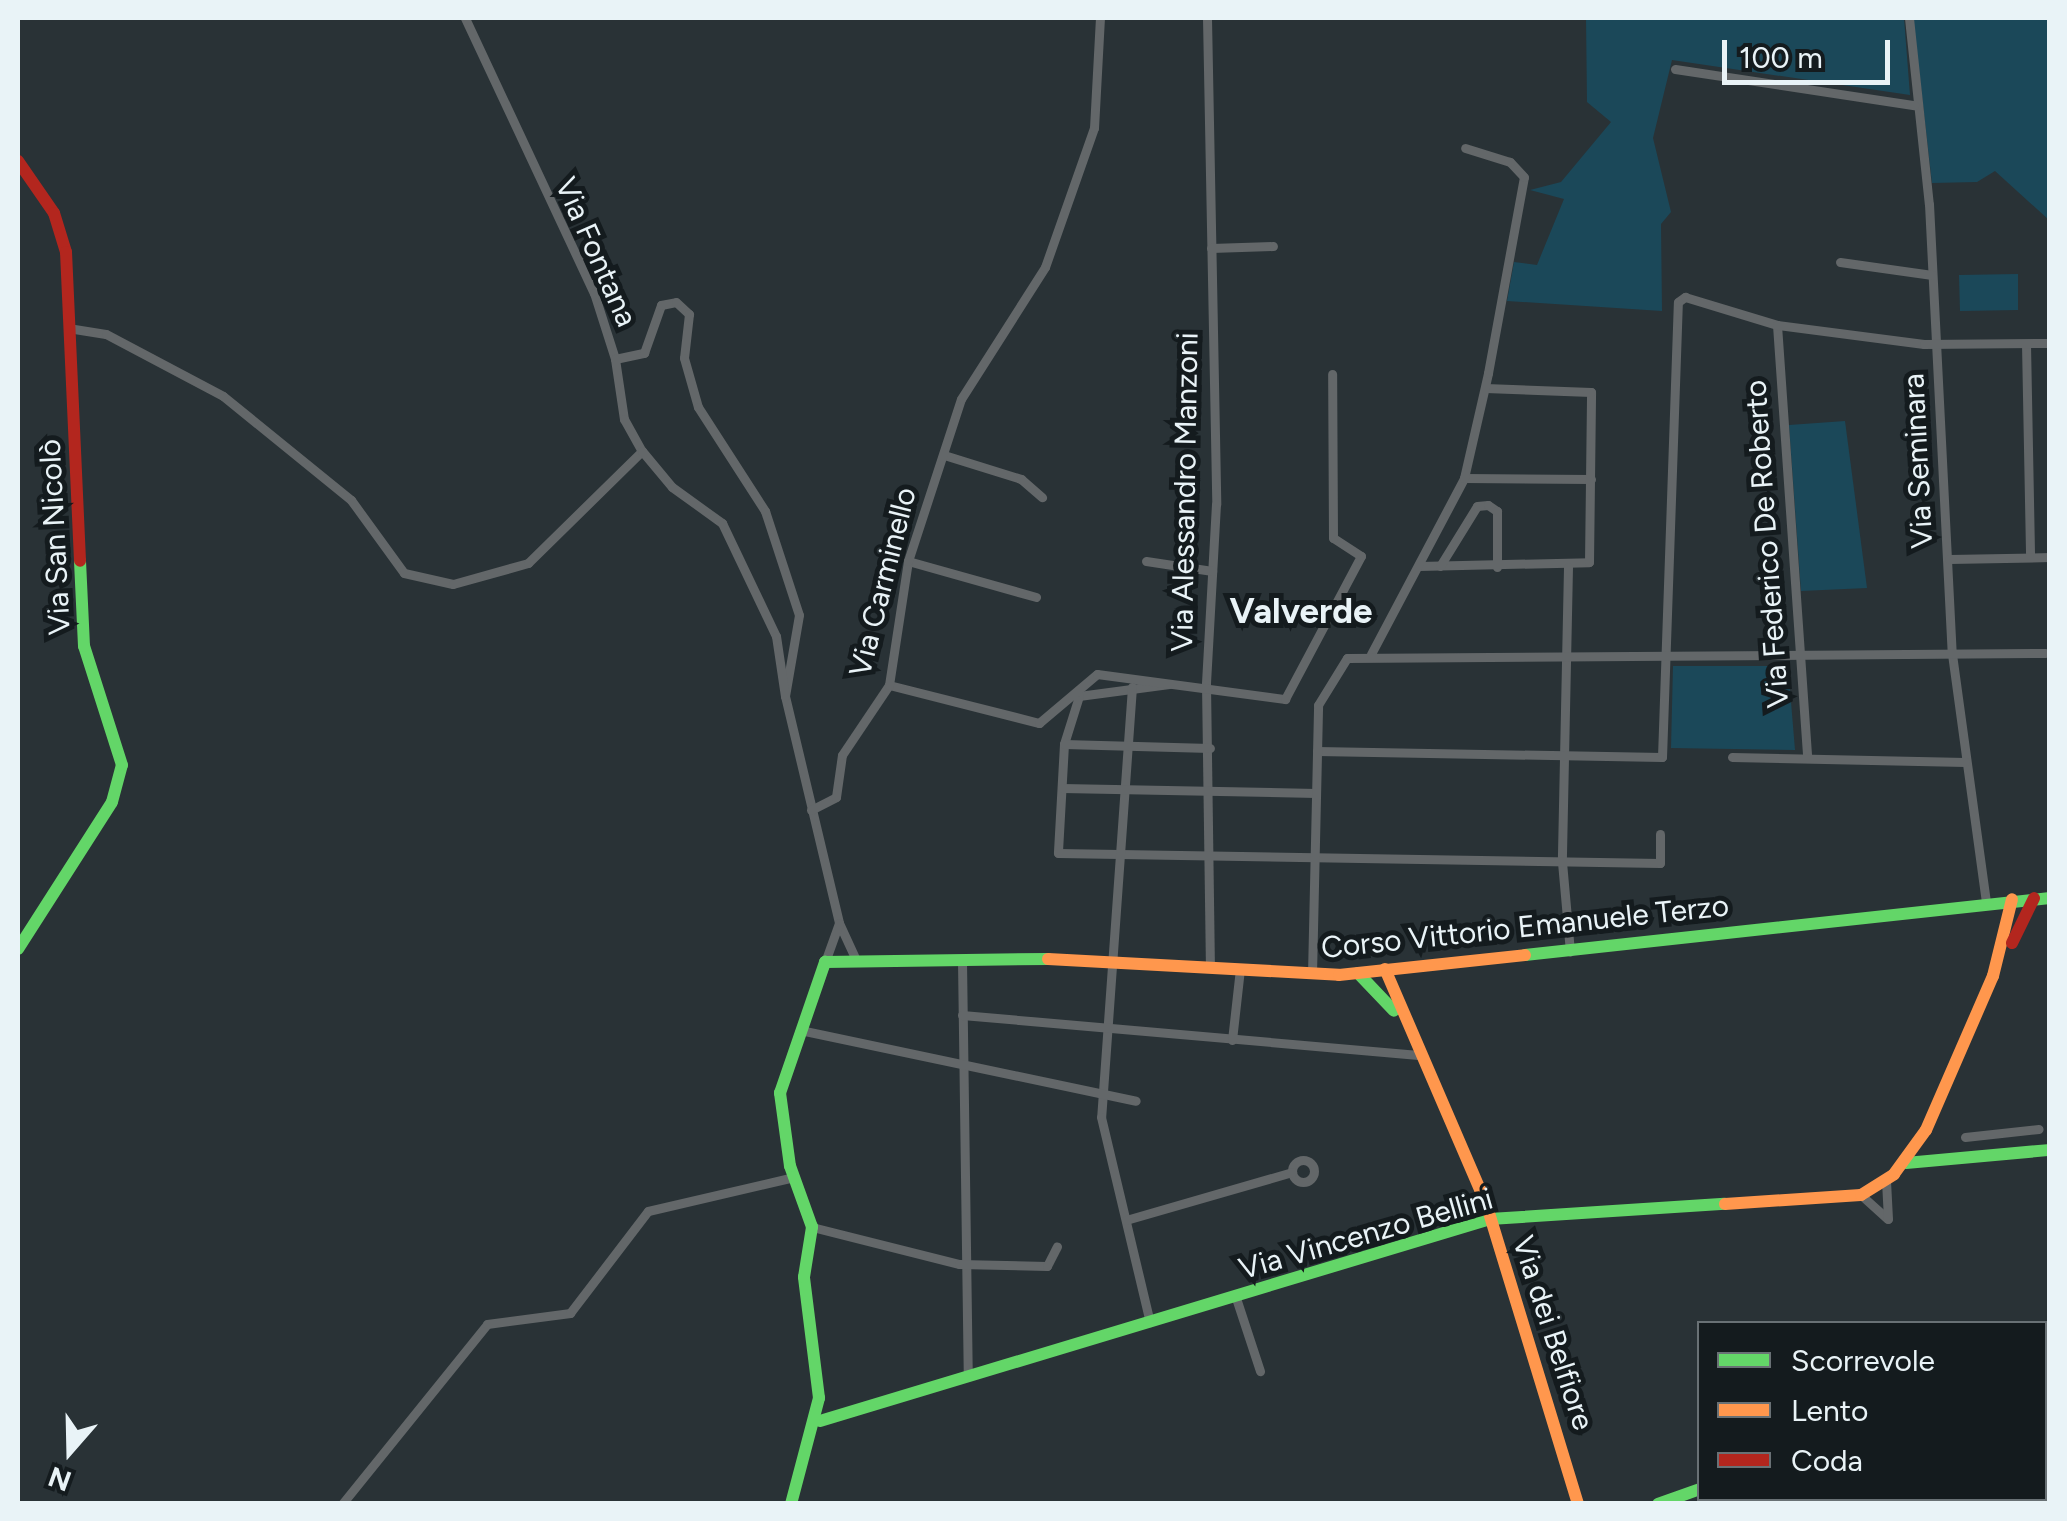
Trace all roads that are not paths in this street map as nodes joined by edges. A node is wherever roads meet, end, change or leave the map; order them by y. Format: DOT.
graph roads {
  1 [pos="465,18"];
  2 [pos="1100,18"];
  3 [pos="1206,18"];
  4 [pos="1909,18"];
  5 [pos="1675,69"];
  6 [pos="1914,105"];
  7 [pos="1465,148"];
  8 [pos="18,161"];
  9 [pos="18,180"];
  10 [pos="39,189"];
  11 [pos="1273,246"];
  12 [pos="1211,248"];
  13 [pos="1840,262"];
  14 [pos="1932,275"];
  15 [pos="1777,326"];
  16 [pos="67,328"];
  17 [pos="1936,341"];
  18 [pos="2050,343"];
  19 [pos="2026,344"];
  20 [pos="615,359"];
  21 [pos="1332,374"];
  22 [pos="1485,388"];
  23 [pos="642,451"];
  24 [pos="944,454"];
  25 [pos="1464,478"];
  26 [pos="1591,479"];
  27 [pos="1042,497"];
  28 [pos="2030,557"];
  29 [pos="2050,557"];
  30 [pos="1949,559"];
  31 [pos="1146,560"];
  32 [pos="908,561"];
  33 [pos="1419,566"];
  34 [pos="1440,566"];
  35 [pos="1498,566"];
  36 [pos="1568,567"];
  37 [pos="1212,572"];
  38 [pos="1036,597"];
  39 [pos="2045,652"];
  40 [pos="1371,654"];
  41 [pos="1952,654"];
  42 [pos="1800,656"];
  43 [pos="1566,658"];
  44 [pos="1665,658"];
  45 [pos="1169,684"];
  46 [pos="889,685"];
  47 [pos="1132,687"];
  48 [pos="1207,691"];
  49 [pos="786,696"];
  50 [pos="1064,744"];
  51 [pos="1128,746"];
  52 [pos="1210,748"];
  53 [pos="1317,752"];
  54 [pos="1563,756"];
  55 [pos="1732,757"];
  56 [pos="1807,758"];
  57 [pos="1965,762"];
  58 [pos="1062,788"];
  59 [pos="1125,790"];
  60 [pos="1210,791"];
  61 [pos="1316,793"];
  62 [pos="810,810"];
  63 [pos="1660,834"];
  64 [pos="1120,856"];
  65 [pos="1210,858"];
  66 [pos="1316,859"];
  67 [pos="1562,862"];
  68 [pos="2034,898"];
  69 [pos="2050,898"];
  70 [pos="2012,900"];
  71 [pos="1986,901"];
  72 [pos="839,923"];
  73 [pos="18,949"];
  74 [pos="1570,952"];
  75 [pos="962,961"];
  76 [pos="825,962"];
  77 [pos="856,962"];
  78 [pos="1113,962"];
  79 [pos="1210,968"];
  80 [pos="1240,969"];
  81 [pos="1385,969"];
  82 [pos="1312,974"];
  83 [pos="1358,974"];
  84 [pos="1994,976"];
  85 [pos="962,1015"];
  86 [pos="1399,1016"];
  87 [pos="1108,1028"];
  88 [pos="797,1029"];
  89 [pos="1232,1040"];
  90 [pos="1418,1055"];
  91 [pos="962,1064"];
  92 [pos="1103,1094"];
  93 [pos="1136,1101"];
  94 [pos="2039,1130"];
  95 [pos="1995,1134"];
  96 [pos="1965,1138"];
  97 [pos="2050,1150"];
  98 [pos="1998,1159"];
  99 [pos="1906,1163"];
  100 [pos="1292,1172"];
  101 [pos="794,1177"];
  102 [pos="1886,1181"];
  103 [pos="1861,1194"];
  104 [pos="1126,1220"];
  105 [pos="1490,1220"];
  106 [pos="812,1227"];
  107 [pos="1056,1246"];
  108 [pos="965,1264"];
  109 [pos="1236,1298"];
  110 [pos="1150,1322"];
  111 [pos="1260,1371"];
  112 [pos="968,1376"];
  113 [pos="820,1421"];
  114 [pos="1697,1491"];
  115 [pos="342,1504"];
  116 [pos="791,1504"];
  117 [pos="1578,1504"];
  118 [pos="1658,1504"];
  1 -- 20 [label="street, Via Fontana"];
  2 -- 24 [label="street, Via Carminello"];
  3 -- 12 [label="street, Via Alessandro Manzoni"];
  4 -- 6 [label="street, Via Seminara"];
  5 -- 6 [label="street"];
  6 -- 14 [label="street, Via Seminara"];
  7 -- 22 [label="street"];
  8 -- 10 [label="main road, Via San Nicolò"];
  9 -- 10 [label="main road"];
  10 -- 16 [label="main road, Via San Nicolò"];
  11 -- 12 [label="street"];
  12 -- 37 [label="street, Via Alessandro Manzoni"];
  13 -- 14 [label="street"];
  14 -- 17 [label="street, Via Seminara"];
  15 -- 17 [label="street"];
  15 -- 42 [label="street, Via Federico De Roberto"];
  15 -- 44 [label="street"];
  16 -- 23 [label="street"];
  16 -- 73 [label="main road, Via San Nicolò"];
  17 -- 19 [label="street"];
  17 -- 30 [label="street, Via Seminara"];
  18 -- 19 [label="street"];
  19 -- 28 [label="street"];
  20 -- 23 [label="street"];
  20 -- 49 [label="street, Via Fontana"];
  21 -- 48 [label="street"];
  22 -- 25 [label="street"];
  22 -- 26 [label="street"];
  23 -- 49 [label="street"];
  24 -- 27 [label="street"];
  24 -- 32 [label="street, Via Carminello"];
  25 -- 26 [label="street"];
  25 -- 33 [label="street"];
  26 -- 36 [label="street"];
  28 -- 29 [label="street"];
  28 -- 30 [label="street"];
  30 -- 41 [label="street, Via Seminara"];
  31 -- 37 [label="street"];
  32 -- 38 [label="street"];
  32 -- 46 [label="street, Via Carminello"];
  33 -- 34 [label="street"];
  33 -- 40 [label="street"];
  34 -- 35 [label="street"];
  34 -- 35 [label="street"];
  35 -- 36 [label="street"];
  36 -- 43 [label="street"];
  37 -- 48 [label="street, Via Alessandro Manzoni"];
  39 -- 41 [label="street"];
  40 -- 43 [label="street"];
  40 -- 53 [label="street"];
  41 -- 42 [label="street"];
  41 -- 57 [label="street, Via Seminara"];
  42 -- 44 [label="street"];
  42 -- 56 [label="street, Via Federico De Roberto"];
  43 -- 44 [label="street"];
  43 -- 54 [label="street"];
  44 -- 54 [label="street"];
  45 -- 46 [label="street"];
  45 -- 47 [label="street"];
  45 -- 48 [label="street"];
  46 -- 62 [label="street, Via Carminello"];
  47 -- 50 [label="street"];
  47 -- 51 [label="street"];
  48 -- 52 [label="street, Via Alessandro Manzoni"];
  49 -- 62 [label="street, Via Fontana"];
  50 -- 51 [label="street"];
  50 -- 58 [label="street"];
  51 -- 52 [label="street"];
  51 -- 59 [label="street"];
  52 -- 60 [label="street, Via Alessandro Manzoni"];
  53 -- 54 [label="street"];
  53 -- 61 [label="street"];
  54 -- 67 [label="street"];
  55 -- 56 [label="street"];
  56 -- 57 [label="street"];
  57 -- 71 [label="street, Via Seminara"];
  58 -- 59 [label="street"];
  58 -- 64 [label="street"];
  59 -- 60 [label="street"];
  59 -- 64 [label="street"];
  60 -- 61 [label="street"];
  60 -- 65 [label="street, Via Alessandro Manzoni"];
  61 -- 66 [label="street"];
  62 -- 72 [label="street, Via Fontana"];
  63 -- 67 [label="street"];
  64 -- 65 [label="street"];
  64 -- 78 [label="street"];
  65 -- 66 [label="street"];
  65 -- 79 [label="street, Via Alessandro Manzoni"];
  66 -- 67 [label="street"];
  66 -- 82 [label="street"];
  67 -- 74 [label="street"];
  68 -- 69 [label="main road, Corso Vittorio Emanuele Terzo"];
  68 -- 70 [label="main road, Corso Vittorio Emanuele Terzo"];
  68 -- 84 [label="main road"];
  70 -- 71 [label="main road, Corso Vittorio Emanuele Terzo"];
  70 -- 84 [label="main road"];
  71 -- 74 [label="main road, Corso Vittorio Emanuele Terzo"];
  72 -- 76 [label="street"];
  72 -- 77 [label="street, Via Fontana"];
  74 -- 81 [label="main road, Corso Vittorio Emanuele Terzo"];
  75 -- 77 [label="main road, Corso Vittorio Emanuele Terzo"];
  75 -- 78 [label="main road, Corso Vittorio Emanuele Terzo"];
  75 -- 85 [label="street"];
  76 -- 77 [label="main road, Corso Vittorio Emanuele Terzo"];
  76 -- 88 [label="main road"];
  78 -- 79 [label="main road, Corso Vittorio Emanuele Terzo"];
  78 -- 87 [label="street"];
  79 -- 80 [label="main road, Corso Vittorio Emanuele Terzo"];
  80 -- 82 [label="main road, Corso Vittorio Emanuele Terzo"];
  80 -- 89 [label="street"];
  81 -- 83 [label="main road, Corso Vittorio Emanuele Terzo"];
  81 -- 86 [label="main road"];
  82 -- 83 [label="main road, Corso Vittorio Emanuele Terzo"];
  83 -- 86 [label="main road"];
  84 -- 99 [label="main road, Via Vincenzo Bellini"];
  85 -- 87 [label="street"];
  85 -- 91 [label="street"];
  86 -- 90 [label="main road, Via dei Belfiore"];
  87 -- 89 [label="street"];
  87 -- 92 [label="street"];
  88 -- 91 [label="street"];
  88 -- 101 [label="main road"];
  89 -- 90 [label="street"];
  90 -- 105 [label="main road, Via dei Belfiore"];
  91 -- 92 [label="street"];
  91 -- 108 [label="street"];
  92 -- 93 [label="street"];
  92 -- 104 [label="street"];
  94 -- 95 [label="street"];
  95 -- 96 [label="street"];
  95 -- 98 [label="street"];
  97 -- 98 [label="main road"];
  98 -- 99 [label="main road"];
  99 -- 102 [label="main road, Via Vincenzo Bellini"];
  100 -- 104 [label="street"];
  101 -- 106 [label="main road"];
  101 -- 115 [label="street"];
  102 -- 103 [label="main road, Via Vincenzo Bellini"];
  102 -- 103 [label="street"];
  103 -- 105 [label="main road, Via Vincenzo Bellini"];
  104 -- 110 [label="street"];
  105 -- 109 [label="main road, Via Vincenzo Bellini"];
  105 -- 117 [label="main road, Via dei Belfiore"];
  106 -- 108 [label="street"];
  106 -- 113 [label="main road"];
  107 -- 108 [label="street"];
  108 -- 112 [label="street"];
  109 -- 110 [label="main road, Via Vincenzo Bellini"];
  109 -- 111 [label="street"];
  110 -- 112 [label="main road, Via Vincenzo Bellini"];
  112 -- 113 [label="main road, Via Vincenzo Bellini"];
  113 -- 116 [label="main road"];
  114 -- 118 [label="main road"];
}
